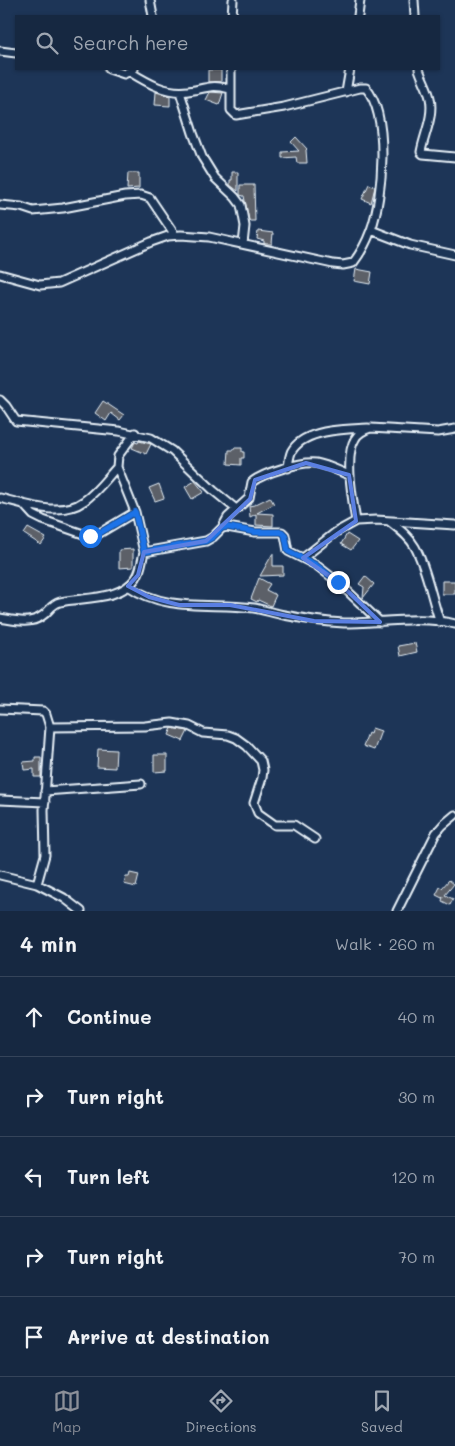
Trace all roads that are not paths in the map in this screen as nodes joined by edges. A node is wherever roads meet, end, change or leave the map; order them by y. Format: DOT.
graph roads {
  1 [pos="150,0"];
  2 [pos="232,0"];
  3 [pos="360,0"];
  4 [pos="414,0"];
  5 [pos="153,15"];
  6 [pos="232,15"];
  7 [pos="358,15"];
  8 [pos="415,15"];
  9 [pos="0,51"];
  10 [pos="15,53"];
  11 [pos="113,70"];
  12 [pos="132,70"];
  13 [pos="231,70"];
  14 [pos="350,70"];
  15 [pos="419,70"];
  16 [pos="230,89"];
  17 [pos="180,92"];
  18 [pos="346,92"];
  19 [pos="455,157"];
  20 [pos="0,205"];
  21 [pos="371,230"];
  22 [pos="175,236"];
  23 [pos="243,244"];
  24 [pos="455,255"];
  25 [pos="0,274"];
  26 [pos="0,400"];
  27 [pos="370,428"];
  28 [pos="455,430"];
  29 [pos="135,433"];
  30 [pos="117,467"];
  31 [pos="288,468"];
  32 [pos="350,475"];
  33 [pos="0,498"];
  34 [pos="22,504"];
  35 [pos="236,509"];
  36 [pos="135,512"];
  37 [pos="356,521"];
  38 [pos="389,521"];
  39 [pos="455,525"];
  40 [pos="222,528"];
  41 [pos="144,552"];
  42 [pos="303,558"];
  43 [pos="128,586"];
  44 [pos="0,618"];
  45 [pos="380,622"];
  46 [pos="440,622"];
  47 [pos="455,624"];
  48 [pos="0,709"];
  49 [pos="50,727"];
  50 [pos="141,784"];
  51 [pos="45,791"];
  52 [pos="0,800"];
  53 [pos="45,802"];
  54 [pos="455,815"];
  55 [pos="315,839"];
  56 [pos="0,876"];
  57 [pos="36,884"];
  58 [pos="81,911"];
  59 [pos="397,911"];
  1 -- 5 [label="street"];
  2 -- 6 [label="street"];
  3 -- 7 [label="street"];
  4 -- 8 [label="street"];
  9 -- 10 [label="street"];
  11 -- 12 [label="street"];
  12 -- 17 [label="street"];
  13 -- 16 [label="street"];
  14 -- 18 [label="street"];
  15 -- 19 [label="street"];
  16 -- 17 [label="street"];
  16 -- 18 [label="street"];
  17 -- 23 [label="street"];
  18 -- 21 [label="street"];
  20 -- 22 [label="street"];
  21 -- 23 [label="street"];
  21 -- 24 [label="street"];
  22 -- 23 [label="street"];
  22 -- 25 [label="street"];
  26 -- 29 [label="street"];
  27 -- 28 [label="street"];
  27 -- 31 [label="street"];
  27 -- 32 [label="street"];
  29 -- 30 [label="street"];
  29 -- 35 [label="street"];
  30 -- 34 [label="street"];
  30 -- 36 [label="street"];
  31 -- 32 [label="street"];
  31 -- 35 [label="street"];
  32 -- 37 [label="street"];
  33 -- 34 [label="street"];
  34 -- 36 [label="street"];
  35 -- 40 [label="street"];
  36 -- 41 [label="street"];
  37 -- 38 [label="street"];
  37 -- 42 [label="street"];
  38 -- 39 [label="street"];
  38 -- 46 [label="street"];
  40 -- 41 [label="street"];
  40 -- 42 [label="street"];
  41 -- 43 [label="street"];
  42 -- 45 [label="street"];
  43 -- 44 [label="street"];
  43 -- 45 [label="street"];
  45 -- 46 [label="street"];
  46 -- 47 [label="street"];
  48 -- 49 [label="street"];
  49 -- 51 [label="street"];
  49 -- 55 [label="street"];
  50 -- 51 [label="street"];
  51 -- 53 [label="street"];
  52 -- 53 [label="street"];
  53 -- 57 [label="street"];
  54 -- 59 [label="street"];
  56 -- 57 [label="street"];
  57 -- 58 [label="street"];
}
